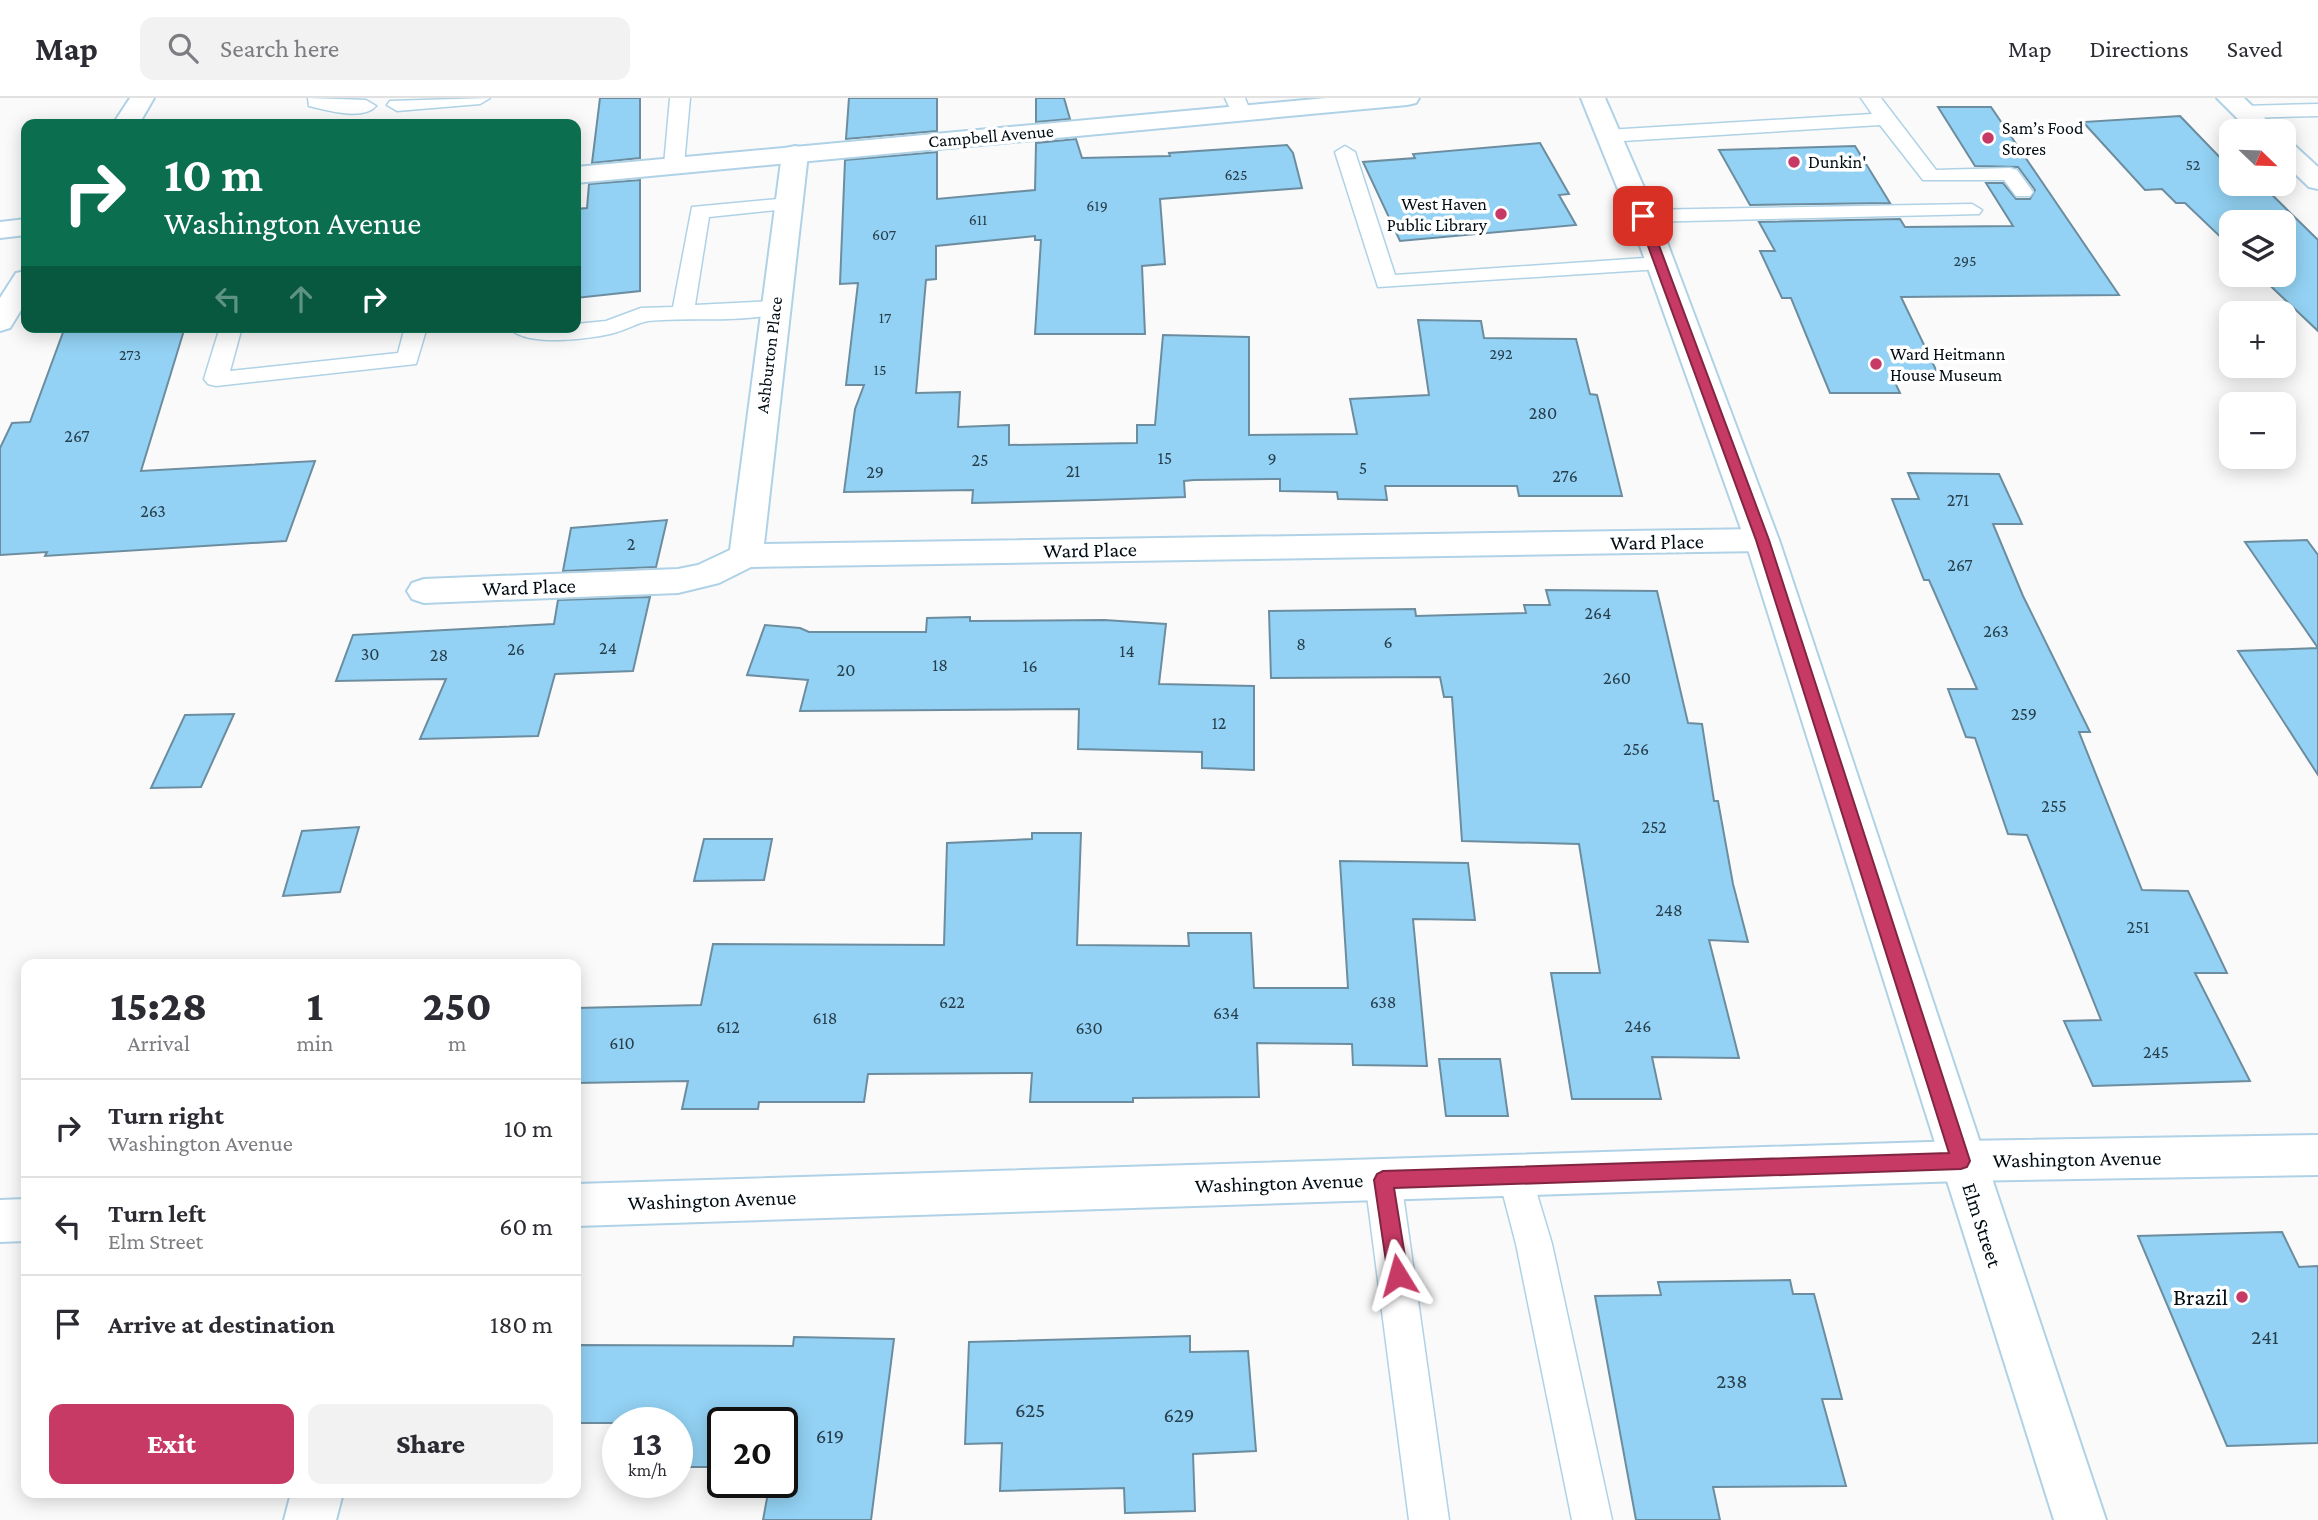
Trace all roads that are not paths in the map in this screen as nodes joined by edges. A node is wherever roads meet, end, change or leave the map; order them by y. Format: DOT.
graph roads {
  1 [pos="142,98"];
  2 [pos="318,98"];
  3 [pos="680,98"];
  4 [pos="1407,98"];
  5 [pos="1593,98"];
  6 [pos="1871,98"];
  7 [pos="485,102"];
  8 [pos="397,105"];
  9 [pos="2237,105"];
  10 [pos="366,106"];
  11 [pos="1238,106"];
  12 [pos="2318,110"];
  13 [pos="129,119"];
  14 [pos="1885,119"];
  15 [pos="2252,119"];
  16 [pos="1607,136"];
  17 [pos="1345,152"];
  18 [pos="795,154"];
  19 [pos="2296,160"];
  20 [pos="674,165"];
  21 [pos="581,175"];
  22 [pos="2318,181"];
  23 [pos="2023,192"];
  24 [pos="789,204"];
  25 [pos="1972,210"];
  26 [pos="1643,216"];
  27 [pos="21,228"];
  28 [pos="0,230"];
  29 [pos="1660,263"];
  30 [pos="21,287"];
  31 [pos="774,308"];
  32 [pos="581,311"];
  33 [pos="683,312"];
  34 [pos="641,315"];
  35 [pos="0,322"];
  36 [pos="581,331"];
  37 [pos="229,333"];
  38 [pos="414,333"];
  39 [pos="1762,540"];
  40 [pos="746,556"];
  41 [pos="424,591"];
  42 [pos="2318,1156"];
  43 [pos="1961,1161"];
  44 [pos="1516,1175"];
  45 [pos="1383,1180"];
  46 [pos="581,1205"];
  47 [pos="21,1220"];
  48 [pos="0,1221"];
  49 [pos="316,1498"];
  50 [pos="310,1520"];
  51 [pos="1429,1520"];
  52 [pos="1592,1520"];
  53 [pos="2080,1520"];
  1 -- 13 [label="street"];
  2 -- 10 [label="lane"];
  3 -- 20 [label="lane"];
  4 -- 11 [label="street, Campbell Avenue"];
  5 -- 16 [label="street, Elm Street"];
  6 -- 14 [label="lane"];
  7 -- 8 [label="lane"];
  9 -- 12 [label="lane"];
  9 -- 15 [label="street"];
  11 -- 18 [label="street, Campbell Avenue"];
  14 -- 16 [label="lane"];
  14 -- 23 [label="lane"];
  16 -- 26 [label="street, Elm Street"];
  17 -- 29 [label="lane"];
  18 -- 20 [label="street, Campbell Avenue"];
  18 -- 24 [label="street, Ashburton Place"];
  19 -- 22 [label="street"];
  20 -- 21 [label="street, Campbell Avenue"];
  24 -- 31 [label="street, Ashburton Place"];
  24 -- 33 [label="lane"];
  25 -- 26 [label="lane"];
  26 -- 29 [label="street, Elm Street"];
  27 -- 28 [label="street"];
  29 -- 39 [label="street, Elm Street"];
  30 -- 35 [label="street"];
  31 -- 33 [label="lane"];
  31 -- 40 [label="street, Ashburton Place"];
  32 -- 34 [label="lane"];
  33 -- 34 [label="lane"];
  34 -- 36 [label="lane"];
  37 -- 38 [label="lane"];
  39 -- 40 [label="street, Ward Place"];
  39 -- 43 [label="street, Elm Street"];
  40 -- 41 [label="street, Ward Place"];
  42 -- 43 [label="street, Washington Avenue"];
  43 -- 44 [label="street, Washington Avenue"];
  43 -- 53 [label="street, Elm Street"];
  44 -- 45 [label="street, Washington Avenue"];
  44 -- 52 [label="lane"];
  45 -- 46 [label="street, Washington Avenue"];
  45 -- 51 [label="lane"];
  47 -- 48 [label="street"];
  49 -- 50 [label="street"];
}
